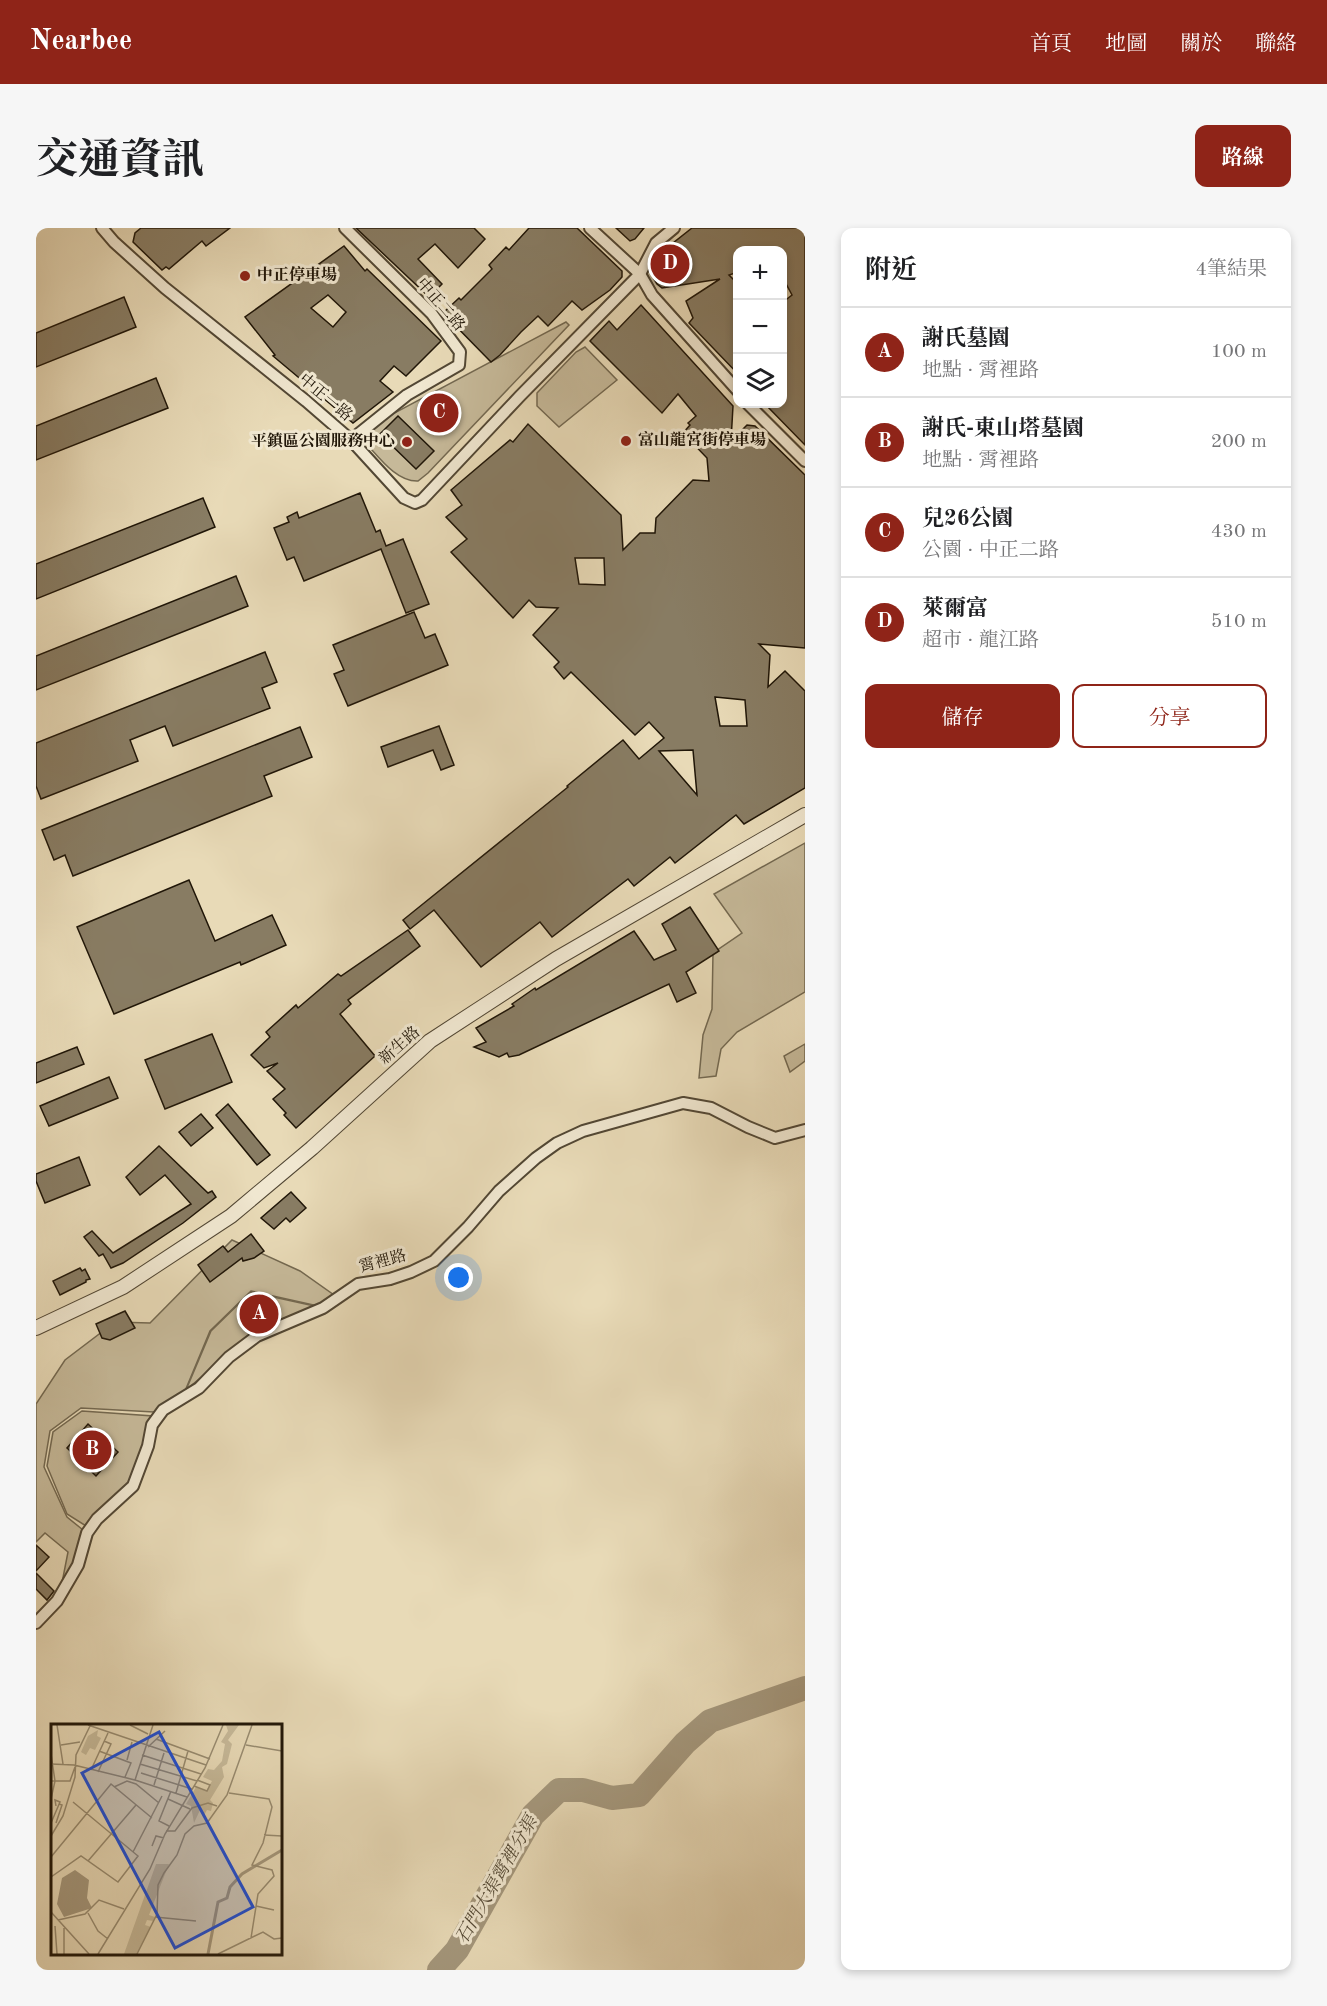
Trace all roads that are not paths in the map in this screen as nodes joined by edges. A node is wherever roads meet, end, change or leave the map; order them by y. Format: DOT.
graph roads {
  1 [pos="102,228"];
  2 [pos="345,228"];
  3 [pos="590,228"];
  4 [pos="674,228"];
  5 [pos="640,274"];
  6 [pos="733,386"];
  7 [pos="752,408"];
  8 [pos="351,440"];
  9 [pos="805,461"];
  10 [pos="805,815"];
  11 [pos="805,1130"];
  12 [pos="36,1328"];
  13 [pos="36,1623"];
  1 -- 8 [label="street, 中正一路"];
  2 -- 8 [label="street, 中正二路"];
  3 -- 5 [label="street"];
  4 -- 5 [label="street"];
  5 -- 6 [label="street"];
  5 -- 8 [label="street, 中正一路"];
  7 -- 9 [label="street"];
  10 -- 12 [label="street, 新生路"];
  11 -- 13 [label="street, 霄裡路"];
}
